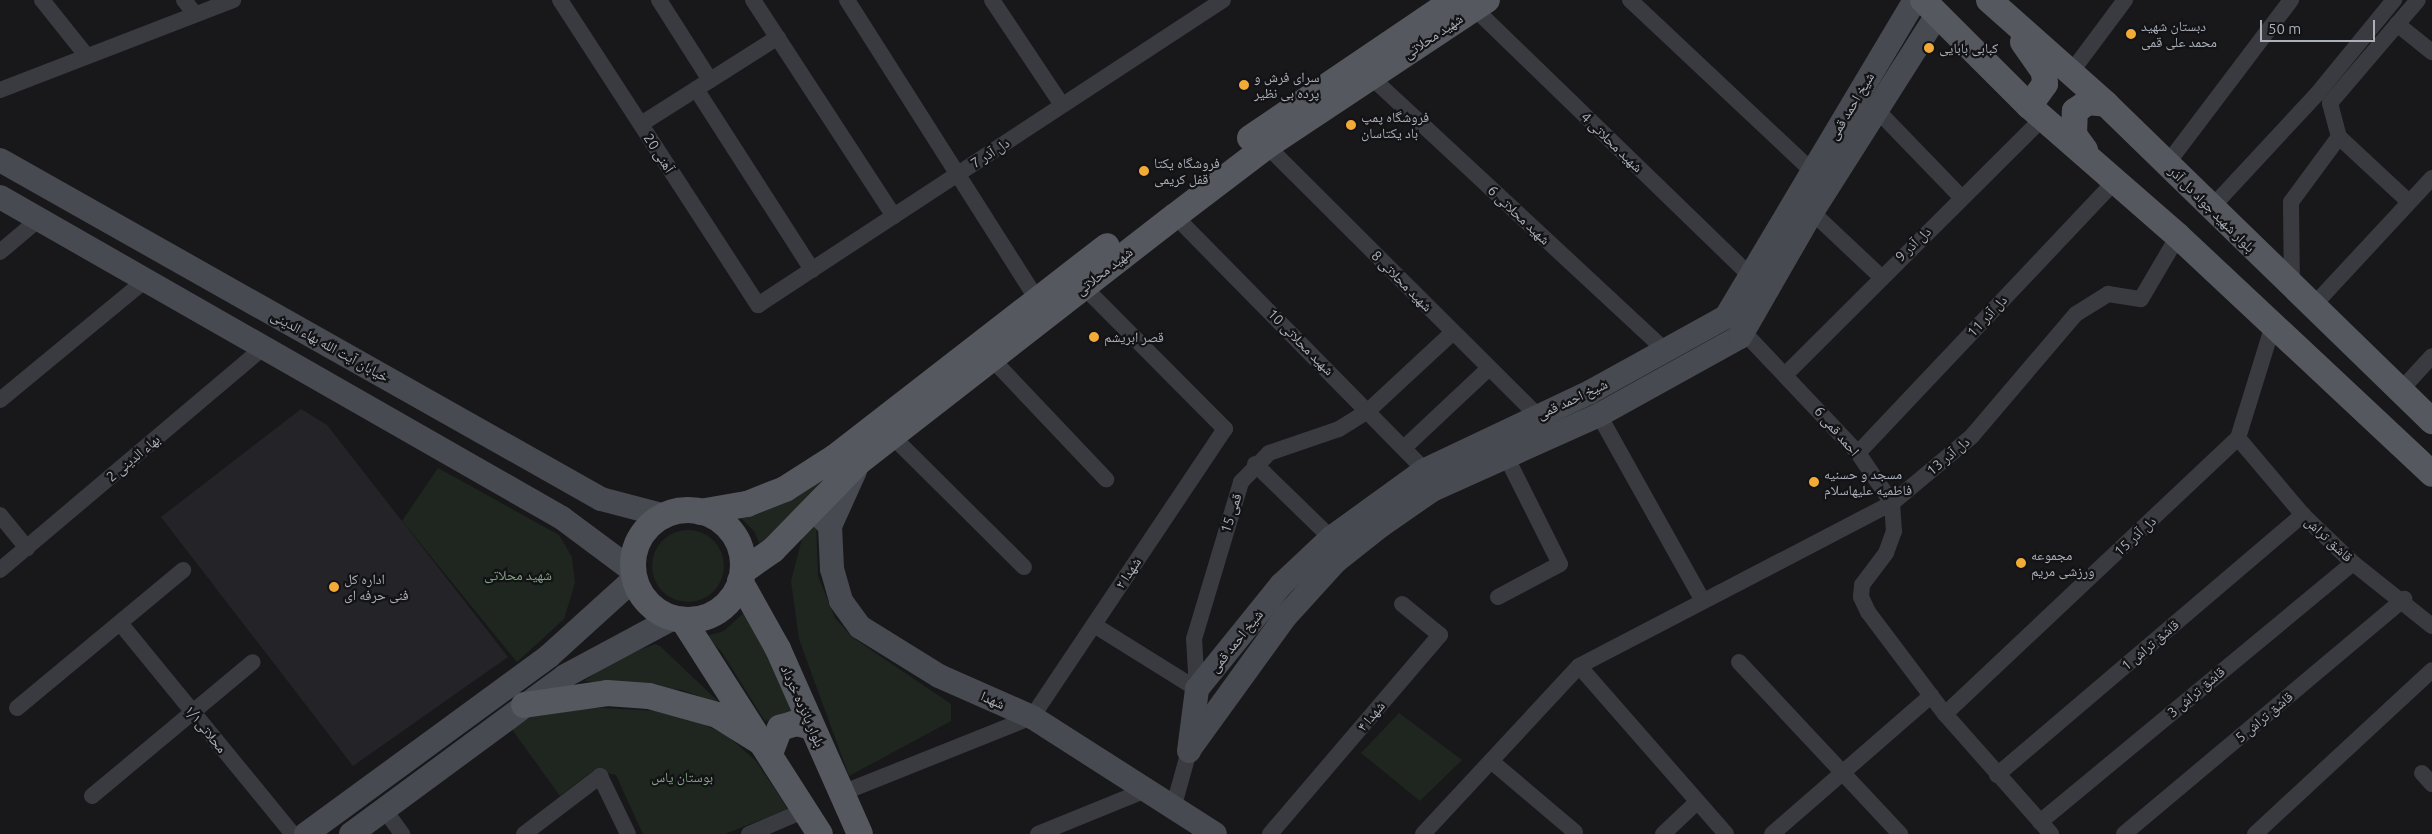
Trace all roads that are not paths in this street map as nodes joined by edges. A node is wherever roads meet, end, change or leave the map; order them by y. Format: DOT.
graph roads {
  1 [pos="42,0"];
  2 [pos="184,0"];
  3 [pos="233,0"];
  4 [pos="560,0"];
  5 [pos="658,0"];
  6 [pos="753,0"];
  7 [pos="847,0"];
  8 [pos="992,0"];
  9 [pos="1223,0"];
  10 [pos="1630,0"];
  11 [pos="1915,0"];
  12 [pos="1989,0"];
  13 [pos="2124,0"];
  14 [pos="2291,0"];
  15 [pos="2394,0"];
  16 [pos="2418,0"];
  17 [pos="1472,3"];
  18 [pos="1930,7"];
  19 [pos="195,14"];
  20 [pos="1900,24"];
  21 [pos="2397,24"];
  22 [pos="1923,37"];
  23 [pos="778,38"];
  24 [pos="2432,52"];
  25 [pos="86,56"];
  26 [pos="2072,71"];
  27 [pos="1371,77"];
  28 [pos="710,80"];
  29 [pos="696,89"];
  30 [pos="0,90"];
  31 [pos="2324,98"];
  32 [pos="2106,104"];
  33 [pos="1062,105"];
  34 [pos="1876,109"];
  35 [pos="2036,112"];
  36 [pos="640,124"];
  37 [pos="2339,137"];
  38 [pos="1267,146"];
  39 [pos="0,160"];
  40 [pos="2094,160"];
  41 [pos="2167,164"];
  42 [pos="1812,171"];
  43 [pos="958,174"];
  44 [pos="2432,178"];
  45 [pos="2116,180"];
  46 [pos="0,197"];
  47 [pos="1961,197"];
  48 [pos="2409,202"];
  49 [pos="2212,207"];
  50 [pos="1812,212"];
  51 [pos="894,216"];
  52 [pos="1175,216"];
  53 [pos="39,219"];
  54 [pos="2178,236"];
  55 [pos="0,252"];
  56 [pos="812,270"];
  57 [pos="1751,276"];
  58 [pos="1880,276"];
  59 [pos="147,279"];
  60 [pos="1084,287"];
  61 [pos="2292,289"];
  62 [pos="1037,299"];
  63 [pos="758,305"];
  64 [pos="2312,307"];
  65 [pos="1735,324"];
  66 [pos="2273,325"];
  67 [pos="1453,332"];
  68 [pos="266,346"];
  69 [pos="1667,352"];
  70 [pos="2432,356"];
  71 [pos="992,359"];
  72 [pos="1489,368"];
  73 [pos="1787,373"];
  74 [pos="2400,391"];
  75 [pos="0,400"];
  76 [pos="1368,411"];
  77 [pos="1537,415"];
  78 [pos="1599,415"];
  79 [pos="2432,421"];
  80 [pos="892,436"];
  81 [pos="2238,438"];
  82 [pos="1406,446"];
  83 [pos="1858,453"];
  84 [pos="1506,456"];
  85 [pos="860,461"];
  86 [pos="1255,464"];
  87 [pos="1425,470"];
  88 [pos="2432,474"];
  89 [pos="1106,478"];
  90 [pos="601,500"];
  91 [pos="1892,503"];
  92 [pos="700,512"];
  93 [pos="807,513"];
  94 [pos="2303,514"];
  95 [pos="0,516"];
  96 [pos="666,516"];
  97 [pos="1373,519"];
  98 [pos="830,526"];
  99 [pos="584,532"];
  100 [pos="1331,538"];
  101 [pos="27,548"];
  102 [pos="2353,563"];
  103 [pos="1024,567"];
  104 [pos="0,570"];
  105 [pos="183,570"];
  106 [pos="634,575"];
  107 [pos="741,576"];
  108 [pos="1498,597"];
  109 [pos="1702,599"];
  110 [pos="2404,599"];
  111 [pos="1402,604"];
  112 [pos="678,619"];
  113 [pos="120,623"];
  114 [pos="1094,625"];
  115 [pos="2432,626"];
  116 [pos="577,630"];
  117 [pos="600,655"];
  118 [pos="253,662"];
  119 [pos="1739,662"];
  120 [pos="1579,666"];
  121 [pos="2432,670"];
  122 [pos="1197,689"];
  123 [pos="1931,696"];
  124 [pos="524,705"];
  125 [pos="17,708"];
  126 [pos="193,712"];
  127 [pos="1945,714"];
  128 [pos="1032,717"];
  129 [pos="812,727"];
  130 [pos="769,749"];
  131 [pos="1189,751"];
  132 [pos="1491,761"];
  133 [pos="1845,771"];
  134 [pos="1997,775"];
  135 [pos="1148,788"];
  136 [pos="842,793"];
  137 [pos="92,796"];
  138 [pos="1697,802"];
  139 [pos="1174,805"];
  140 [pos="384,809"];
  141 [pos="808,809"];
  142 [pos="2045,828"];
  143 [pos="1575,832"];
  144 [pos="293,834"];
  145 [pos="306,834"];
  146 [pos="352,834"];
  147 [pos="402,834"];
  148 [pos="524,834"];
  149 [pos="628,834"];
  150 [pos="749,834"];
  151 [pos="820,834"];
  152 [pos="860,834"];
  153 [pos="1038,834"];
  154 [pos="1215,834"];
  155 [pos="1270,834"];
  156 [pos="1423,834"];
  157 [pos="1663,834"];
  158 [pos="1726,834"];
  159 [pos="1772,834"];
  160 [pos="1900,834"];
  161 [pos="2124,834"];
  162 [pos="2255,834"];
  1 -- 25 [label="street"];
  2 -- 19 [label="street"];
  3 -- 19 [label="street"];
  4 -- 36 [label="street, آهنی 20"];
  5 -- 28 [label="street"];
  6 -- 23 [label="street"];
  7 -- 43 [label="street"];
  8 -- 33 [label="street"];
  9 -- 33 [label="street, دل آذر 7"];
  10 -- 42 [label="street"];
  11 -- 20 [label="main road, شیخ احمد قمی"];
  12 -- 26 [label="main road, بلوار شهید جواد دل آذر"];
  12 -- 35 [label="main road"];
  13 -- 26 [label="street"];
  14 -- 41 [label="street"];
  15 -- 31 [label="street"];
  16 -- 21 [label="street"];
  17 -- 27 [label="main road, شهید محلاتی"];
  17 -- 57 [label="street, شهید محلاتی 4"];
  17 -- 62 [label="main road, شهید محلاتی"];
  18 -- 22 [label="main road, شیخ احمد قمی"];
  18 -- 35 [label="main road"];
  19 -- 25 [label="street"];
  20 -- 22 [label="street"];
  20 -- 42 [label="main road, شیخ احمد قمی"];
  21 -- 24 [label="street"];
  21 -- 31 [label="street"];
  22 -- 34 [label="main road, شیخ احمد قمی"];
  23 -- 28 [label="street"];
  23 -- 51 [label="street"];
  25 -- 30 [label="street"];
  26 -- 32 [label="main road, بلوار شهید جواد دل آذر"];
  27 -- 38 [label="main road, شهید محلاتی"];
  27 -- 69 [label="street, شهید محلاتی 6"];
  28 -- 29 [label="street"];
  29 -- 36 [label="street"];
  29 -- 56 [label="street"];
  31 -- 37 [label="street"];
  31 -- 49 [label="street"];
  32 -- 40 [label="main road"];
  32 -- 41 [label="main road, بلوار شهید جواد دل آذر"];
  33 -- 43 [label="street, دل آذر 7"];
  34 -- 47 [label="street"];
  34 -- 50 [label="main road, شیخ احمد قمی"];
  35 -- 40 [label="main road"];
  35 -- 47 [label="street, دل آذر 9"];
  36 -- 63 [label="street, آهنی 20"];
  37 -- 48 [label="street"];
  37 -- 61 [label="street"];
  38 -- 52 [label="main road, شهید محلاتی"];
  38 -- 67 [label="street, شهید محلاتی 8"];
  39 -- 90 [label="main road, خیابان آیت الله بهاء الدینی"];
  40 -- 45 [label="main road"];
  41 -- 49 [label="main road, بلوار شهید جواد دل آذر"];
  42 -- 57 [label="main road, شیخ احمد قمی"];
  43 -- 51 [label="street, دل آذر 7"];
  43 -- 62 [label="street"];
  44 -- 48 [label="street"];
  45 -- 54 [label="main road"];
  45 -- 83 [label="street, دل آذر 11"];
  46 -- 53 [label="main road"];
  47 -- 58 [label="street, دل آذر 9"];
  48 -- 64 [label="street"];
  49 -- 61 [label="main road, بلوار شهید جواد دل آذر"];
  50 -- 58 [label="street"];
  50 -- 65 [label="main road, شیخ احمد قمی"];
  51 -- 56 [label="street, دل آذر 7"];
  52 -- 60 [label="main road, شهید محلاتی"];
  52 -- 76 [label="street, شهید محلاتی 10"];
  53 -- 55 [label="street"];
  53 -- 59 [label="main road"];
  54 -- 66 [label="main road"];
  54 -- 91 [label="street, دل آذر 13"];
  56 -- 63 [label="street, دل آذر 7"];
  57 -- 65 [label="main road, شیخ احمد قمی"];
  58 -- 73 [label="street, دل آذر 9"];
  59 -- 68 [label="main road"];
  59 -- 75 [label="street"];
  60 -- 71 [label="main road, شهید محلاتی"];
  60 -- 114 [label="street, شهدا ۲"];
  61 -- 64 [label="main road, بلوار شهید جواد دل آذر"];
  62 -- 92 [label="main road, شهید محلاتی"];
  64 -- 74 [label="main road, بلوار شهید جواد دل آذر"];
  65 -- 69 [label="main road, شیخ احمد قمی"];
  65 -- 73 [label="street, احمد قمی 6"];
  65 -- 78 [label="main road, شیخ احمد قمی"];
  66 -- 81 [label="street, دل آذر 15"];
  66 -- 88 [label="main road"];
  67 -- 72 [label="street, شهید محلاتی 8"];
  67 -- 76 [label="street, قمی 15"];
  68 -- 99 [label="main road"];
  68 -- 101 [label="street, بهاء الدینی 2"];
  69 -- 77 [label="main road, شیخ احمد قمی"];
  70 -- 74 [label="street"];
  71 -- 80 [label="main road, شهید محلاتی"];
  71 -- 89 [label="street"];
  72 -- 77 [label="street, شهید محلاتی 8"];
  72 -- 82 [label="street"];
  73 -- 83 [label="street, احمد قمی 6"];
  74 -- 79 [label="main road, بلوار شهید جواد دل آذر"];
  76 -- 82 [label="street, شهید محلاتی 10"];
  76 -- 86 [label="street, قمی 15"];
  77 -- 87 [label="main road, شیخ احمد قمی"];
  78 -- 84 [label="main road, شیخ احمد قمی"];
  78 -- 109 [label="street"];
  80 -- 85 [label="main road, شهید محلاتی"];
  80 -- 103 [label="street"];
  81 -- 94 [label="street, قاشق تراش"];
  81 -- 127 [label="street, دل آذر 15"];
  82 -- 87 [label="street, شهید محلاتی 10"];
  83 -- 91 [label="street, احمد قمی 6"];
  84 -- 97 [label="main road, شیخ احمد قمی"];
  84 -- 108 [label="street"];
  85 -- 93 [label="main road, شهید محلاتی"];
  85 -- 98 [label="main road, شهدا"];
  86 -- 100 [label="street"];
  86 -- 122 [label="street, قمی 15"];
  87 -- 97 [label="main road, شیخ احمد قمی"];
  90 -- 96 [label="main road, خیابان آیت الله بهاء الدینی"];
  90 -- 99 [label="main road"];
  91 -- 109 [label="street, دل آذر 13"];
  91 -- 123 [label="street"];
  92 -- 96 [label="main road"];
  92 -- 107 [label="main road"];
  93 -- 98 [label="main road"];
  93 -- 107 [label="main road, شهید محلاتی"];
  94 -- 102 [label="street, قاشق تراش"];
  94 -- 134 [label="street, قاشق تراش 1"];
  95 -- 101 [label="street"];
  96 -- 106 [label="main road"];
  97 -- 100 [label="main road, شیخ احمد قمی"];
  97 -- 131 [label="main road, شیخ احمد قمی"];
  98 -- 128 [label="main road, شهدا"];
  99 -- 106 [label="main road"];
  100 -- 122 [label="main road, شیخ احمد قمی"];
  101 -- 104 [label="street, بهاء الدینی 2"];
  102 -- 110 [label="street, قاشق تراش"];
  102 -- 142 [label="street, قاشق تراش 3"];
  105 -- 113 [label="street"];
  106 -- 112 [label="main road"];
  106 -- 116 [label="main road"];
  107 -- 112 [label="main road"];
  107 -- 129 [label="main road, بلوار پانزده خرداد"];
  109 -- 120 [label="street, دل آذر 13"];
  110 -- 115 [label="street, قاشق تراش"];
  110 -- 161 [label="street, قاشق تراش 5"];
  111 -- 155 [label="street, شهدا ۴"];
  112 -- 117 [label="main road"];
  112 -- 130 [label="main road"];
  113 -- 125 [label="street"];
  113 -- 126 [label="street, محلاتی۱/۱"];
  114 -- 122 [label="street"];
  114 -- 128 [label="street, شهدا ۲"];
  116 -- 117 [label="main road"];
  116 -- 145 [label="main road"];
  117 -- 124 [label="main road"];
  118 -- 126 [label="street"];
  119 -- 133 [label="street"];
  120 -- 132 [label="street, دل آذر 13"];
  120 -- 138 [label="street"];
  121 -- 162 [label="street"];
  122 -- 131 [label="main road, شیخ احمد قمی"];
  123 -- 127 [label="street"];
  123 -- 133 [label="street"];
  124 -- 130 [label="main road"];
  124 -- 140 [label="main road"];
  126 -- 137 [label="street"];
  126 -- 144 [label="street, محلاتی۱/۱"];
  127 -- 134 [label="street"];
  128 -- 135 [label="main road, شهدا"];
  128 -- 136 [label="street"];
  129 -- 130 [label="main road"];
  129 -- 136 [label="main road, بلوار پانزده خرداد"];
  130 -- 141 [label="main road"];
  131 -- 139 [label="street, شیخ احمد قمی"];
  132 -- 143 [label="street"];
  132 -- 156 [label="street, دل آذر 13"];
  133 -- 159 [label="street"];
  133 -- 160 [label="street"];
  134 -- 142 [label="street"];
  135 -- 139 [label="main road, شهدا"];
  135 -- 153 [label="street"];
  136 -- 152 [label="main road, بلوار پانزده خرداد"];
  138 -- 157 [label="street"];
  138 -- 158 [label="street"];
  139 -- 154 [label="main road, شهدا"];
  140 -- 146 [label="main road"];
  140 -- 147 [label="street"];
  141 -- 150 [label="street"];
  141 -- 151 [label="main road"];
  148 -- 149 [label="street"];
}
